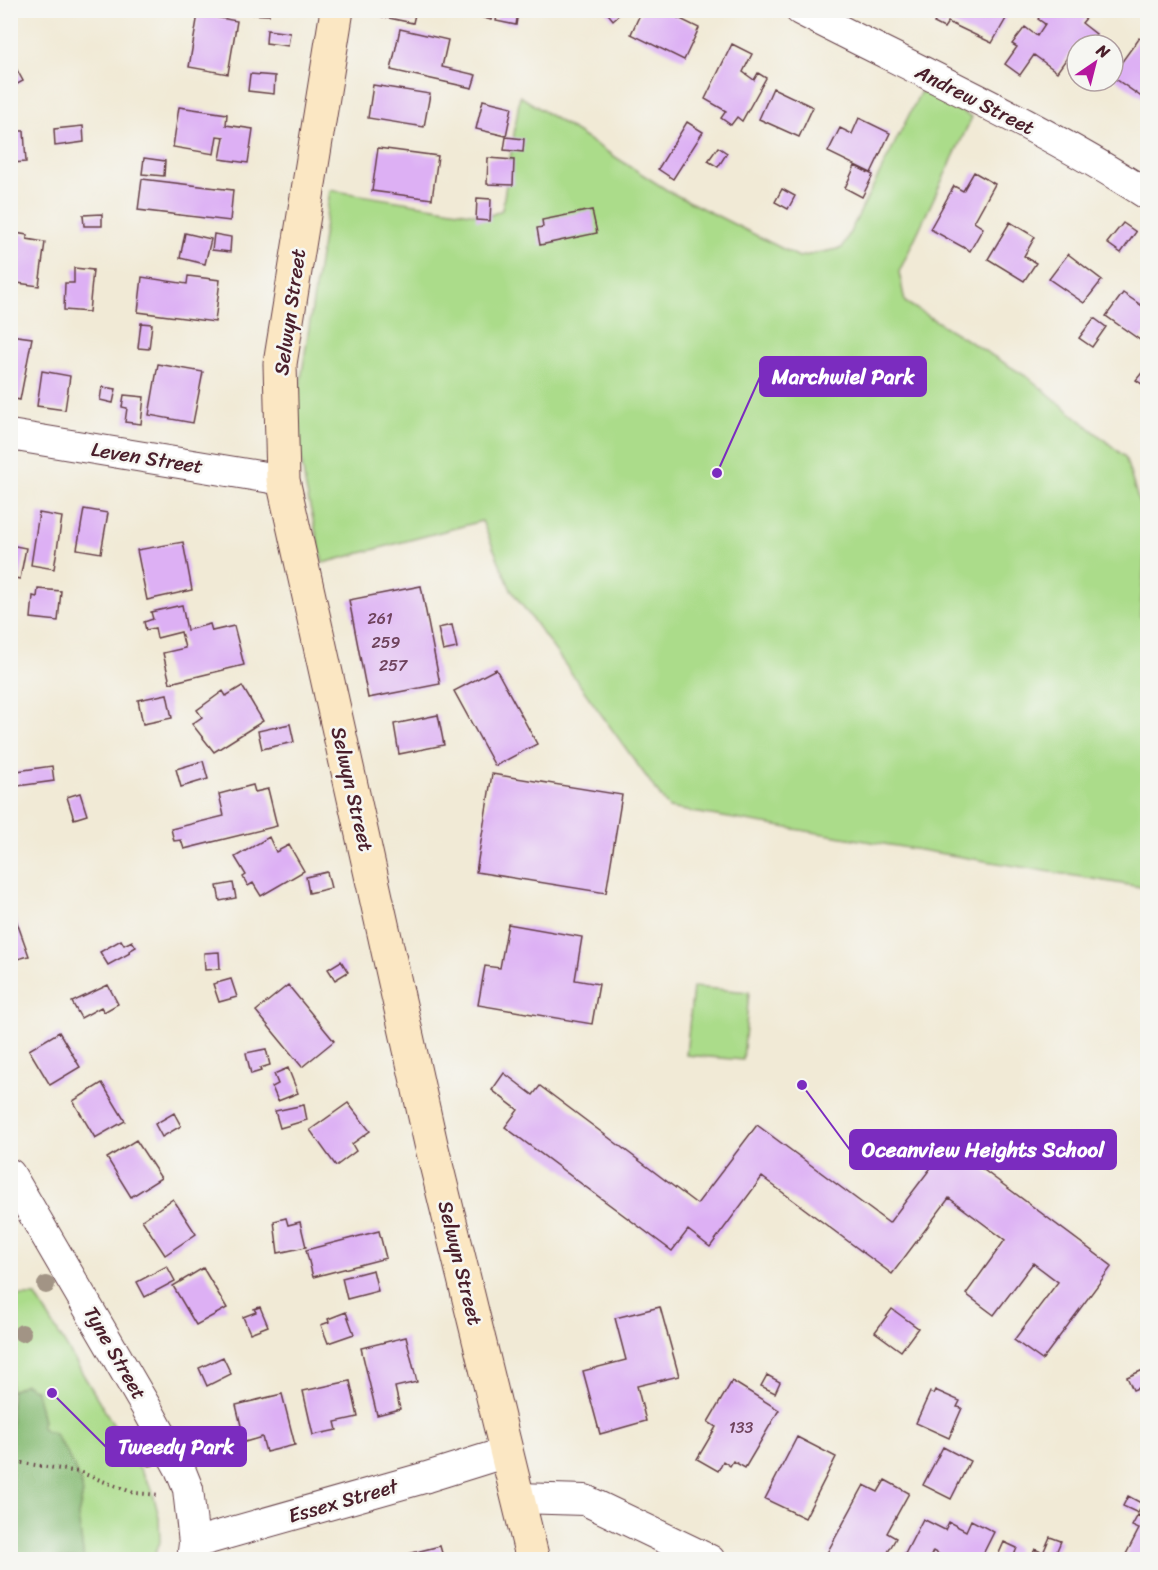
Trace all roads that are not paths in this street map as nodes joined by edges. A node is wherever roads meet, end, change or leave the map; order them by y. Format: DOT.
graph roads {
  1 [pos="337,10"];
  2 [pos="800,10"];
  3 [pos="1148,195"];
  4 [pos="10,435"];
  5 [pos="283,480"];
  6 [pos="10,1173"];
  7 [pos="507,1452"];
  8 [pos="518,1498"];
  9 [pos="193,1551"];
  10 [pos="533,1560"];
  11 [pos="710,1560"];
  1 -- 5 [label="street, Selwyn Street"];
  2 -- 3 [label="street, Andrew Street"];
  4 -- 5 [label="street, Leven Street"];
  5 -- 7 [label="street, Selwyn Street"];
  6 -- 9 [label="street, Tyne Street"];
  7 -- 8 [label="street, Selwyn Street"];
  7 -- 9 [label="street, Essex Street"];
  8 -- 10 [label="street, Selwyn Street"];
  8 -- 11 [label="street"];
}
